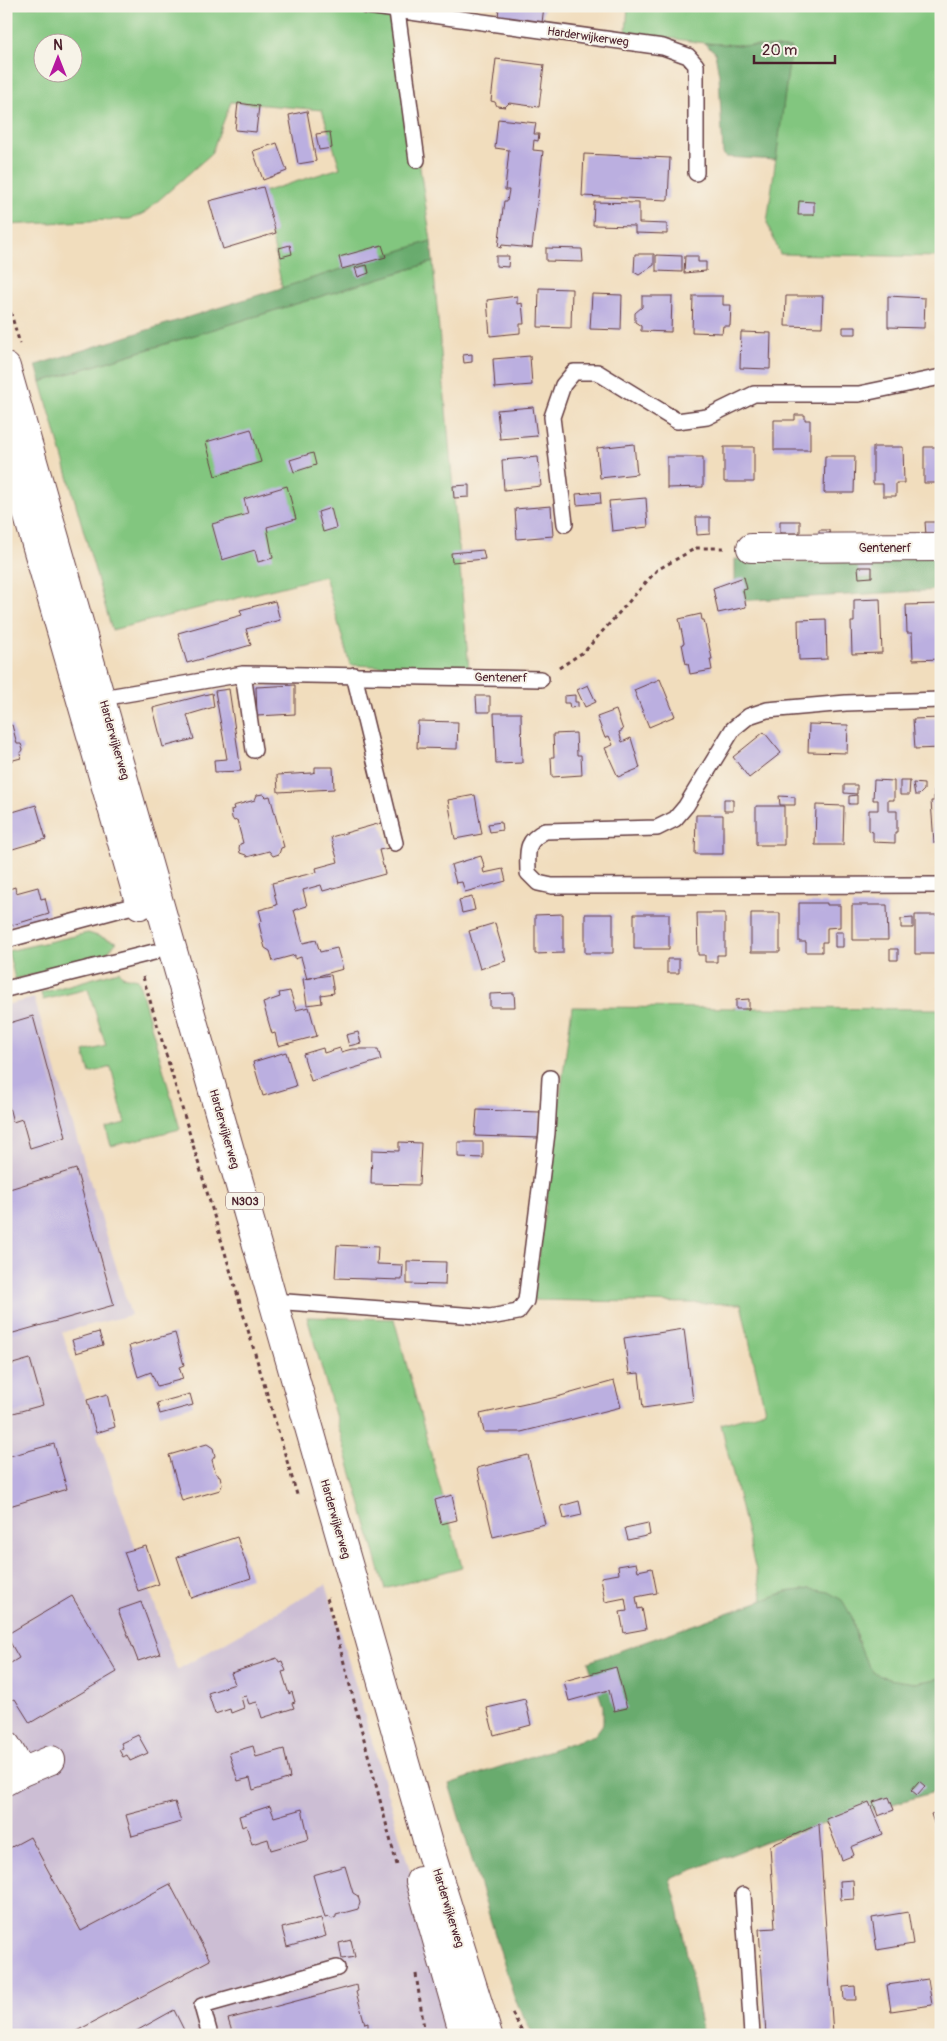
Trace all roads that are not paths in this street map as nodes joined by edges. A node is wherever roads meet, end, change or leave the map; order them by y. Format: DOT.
graph roads {
  1 [pos="367,6"];
  2 [pos="398,11"];
  3 [pos="417,160"];
  4 [pos="696,173"];
  5 [pos="6,367"];
  6 [pos="941,377"];
  7 [pos="6,440"];
  8 [pos="565,524"];
  9 [pos="941,547"];
  10 [pos="751,548"];
  11 [pos="243,674"];
  12 [pos="354,675"];
  13 [pos="541,678"];
  14 [pos="102,698"];
  15 [pos="941,700"];
  16 [pos="254,750"];
  17 [pos="395,843"];
  18 [pos="941,885"];
  19 [pos="140,904"];
  20 [pos="6,940"];
  21 [pos="145,954"];
  22 [pos="6,989"];
  23 [pos="550,1078"];
  24 [pos="273,1301"];
  25 [pos="6,1745"];
  26 [pos="51,1760"];
  27 [pos="14,1776"];
  28 [pos="743,1895"];
  29 [pos="338,1968"];
  30 [pos="210,2035"];
  31 [pos="464,2035"];
  32 [pos="488,2035"];
  33 [pos="752,2035"];
  1 -- 2 [label="lane, Harderwijkerweg"];
  2 -- 3 [label="lane"];
  2 -- 4 [label="lane, Harderwijkerweg"];
  5 -- 14 [label="main road, Harderwijkerweg / N303"];
  6 -- 8 [label="lane"];
  7 -- 19 [label="main road, Harderwijkerweg / N303"];
  9 -- 10 [label="main road, Gentenerf"];
  11 -- 12 [label="lane, Gentenerf"];
  11 -- 14 [label="lane, Gentenerf"];
  11 -- 16 [label="lane"];
  12 -- 13 [label="lane, Gentenerf"];
  12 -- 17 [label="lane"];
  14 -- 24 [label="main road, Harderwijkerweg / N303"];
  15 -- 18 [label="lane"];
  19 -- 20 [label="lane"];
  19 -- 21 [label="main road, Harderwijkerweg / N303"];
  21 -- 22 [label="lane"];
  21 -- 31 [label="main road, Harderwijkerweg / N303"];
  23 -- 24 [label="lane"];
  24 -- 32 [label="main road, Harderwijkerweg / N303"];
  25 -- 27 [label="main road"];
  26 -- 27 [label="main road"];
  28 -- 33 [label="lane"];
  29 -- 30 [label="lane"];
}
